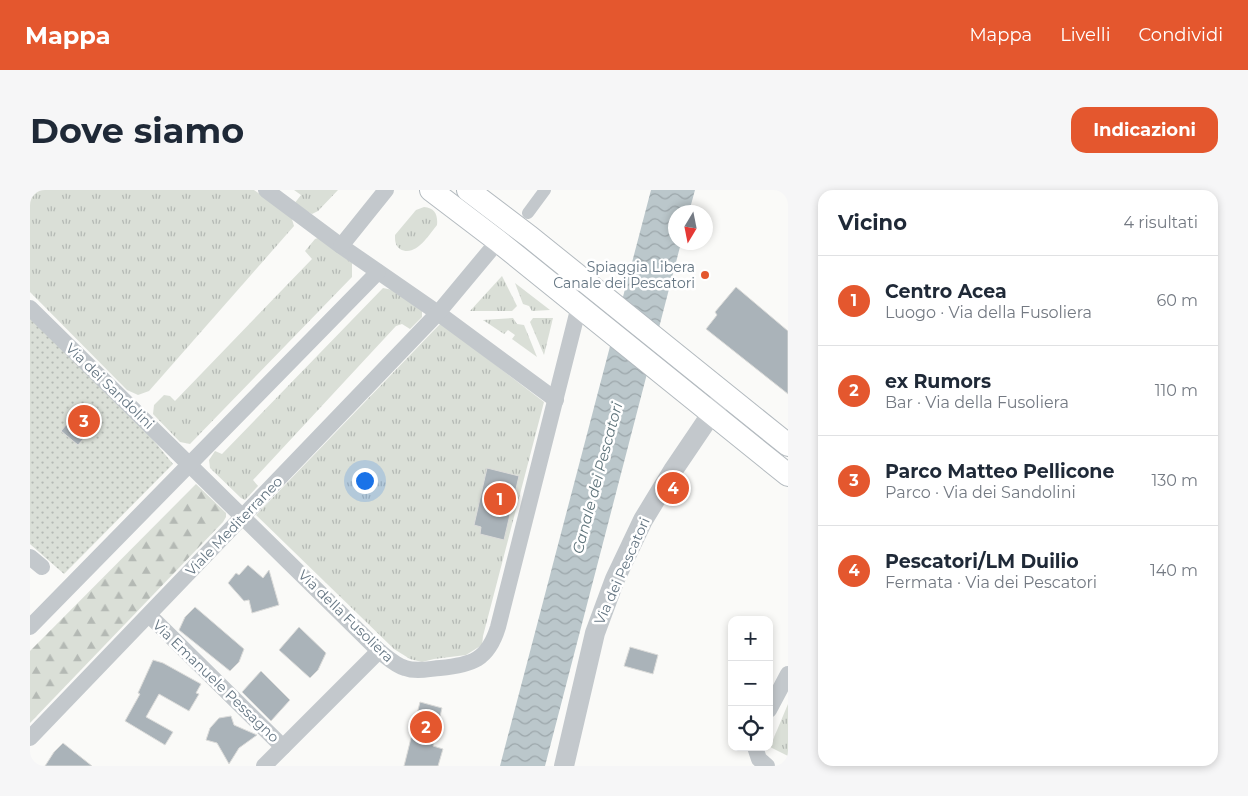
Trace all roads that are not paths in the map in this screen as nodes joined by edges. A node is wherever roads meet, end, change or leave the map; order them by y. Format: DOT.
graph roads {
  1 [pos="266,190"];
  2 [pos="386,190"];
  3 [pos="431,190"];
  4 [pos="468,190"];
  5 [pos="545,190"];
  6 [pos="528,213"];
  7 [pos="498,241"];
  8 [pos="341,246"];
  9 [pos="378,272"];
  10 [pos="579,306"];
  11 [pos="30,308"];
  12 [pos="438,313"];
  13 [pos="724,395"];
  14 [pos="556,400"];
  15 [pos="711,413"];
  16 [pos="788,445"];
  17 [pos="190,465"];
  18 [pos="788,475"];
  19 [pos="243,516"];
  20 [pos="149,615"];
  21 [pos="30,627"];
  22 [pos="379,651"];
  23 [pos="788,674"];
  24 [pos="771,706"];
  25 [pos="30,738"];
  26 [pos="283,747"];
  27 [pos="755,751"];
  28 [pos="264,766"];
  29 [pos="564,766"];
  30 [pos="767,766"];
  1 -- 8 [label="street"];
  2 -- 8 [label="street"];
  3 -- 7 [label="main road"];
  4 -- 13 [label="main road"];
  5 -- 6 [label="street"];
  7 -- 10 [label="main road"];
  7 -- 12 [label="street, Viale Mediterraneo"];
  8 -- 9 [label="street"];
  9 -- 12 [label="street"];
  9 -- 17 [label="street"];
  10 -- 14 [label="street, Via della Fusoliera"];
  10 -- 15 [label="main road"];
  11 -- 17 [label="street, Via dei Sandolini"];
  12 -- 14 [label="street"];
  12 -- 19 [label="street, Viale Mediterraneo"];
  13 -- 15 [label="street, Via dei Pescatori"];
  13 -- 16 [label="main road"];
  14 -- 22 [label="street, Via della Fusoliera"];
  15 -- 18 [label="main road"];
  15 -- 29 [label="street, Via dei Pescatori"];
  17 -- 19 [label="street, Via della Fusoliera"];
  17 -- 21 [label="street"];
  19 -- 20 [label="street, Viale Mediterraneo"];
  19 -- 22 [label="street, Via della Fusoliera"];
  20 -- 25 [label="street, Viale Mediterraneo"];
  20 -- 26 [label="street, Via Emanuele Pessagno"];
  22 -- 26 [label="street"];
  23 -- 24 [label="street"];
  26 -- 28 [label="street"];
  27 -- 30 [label="street"];
}
